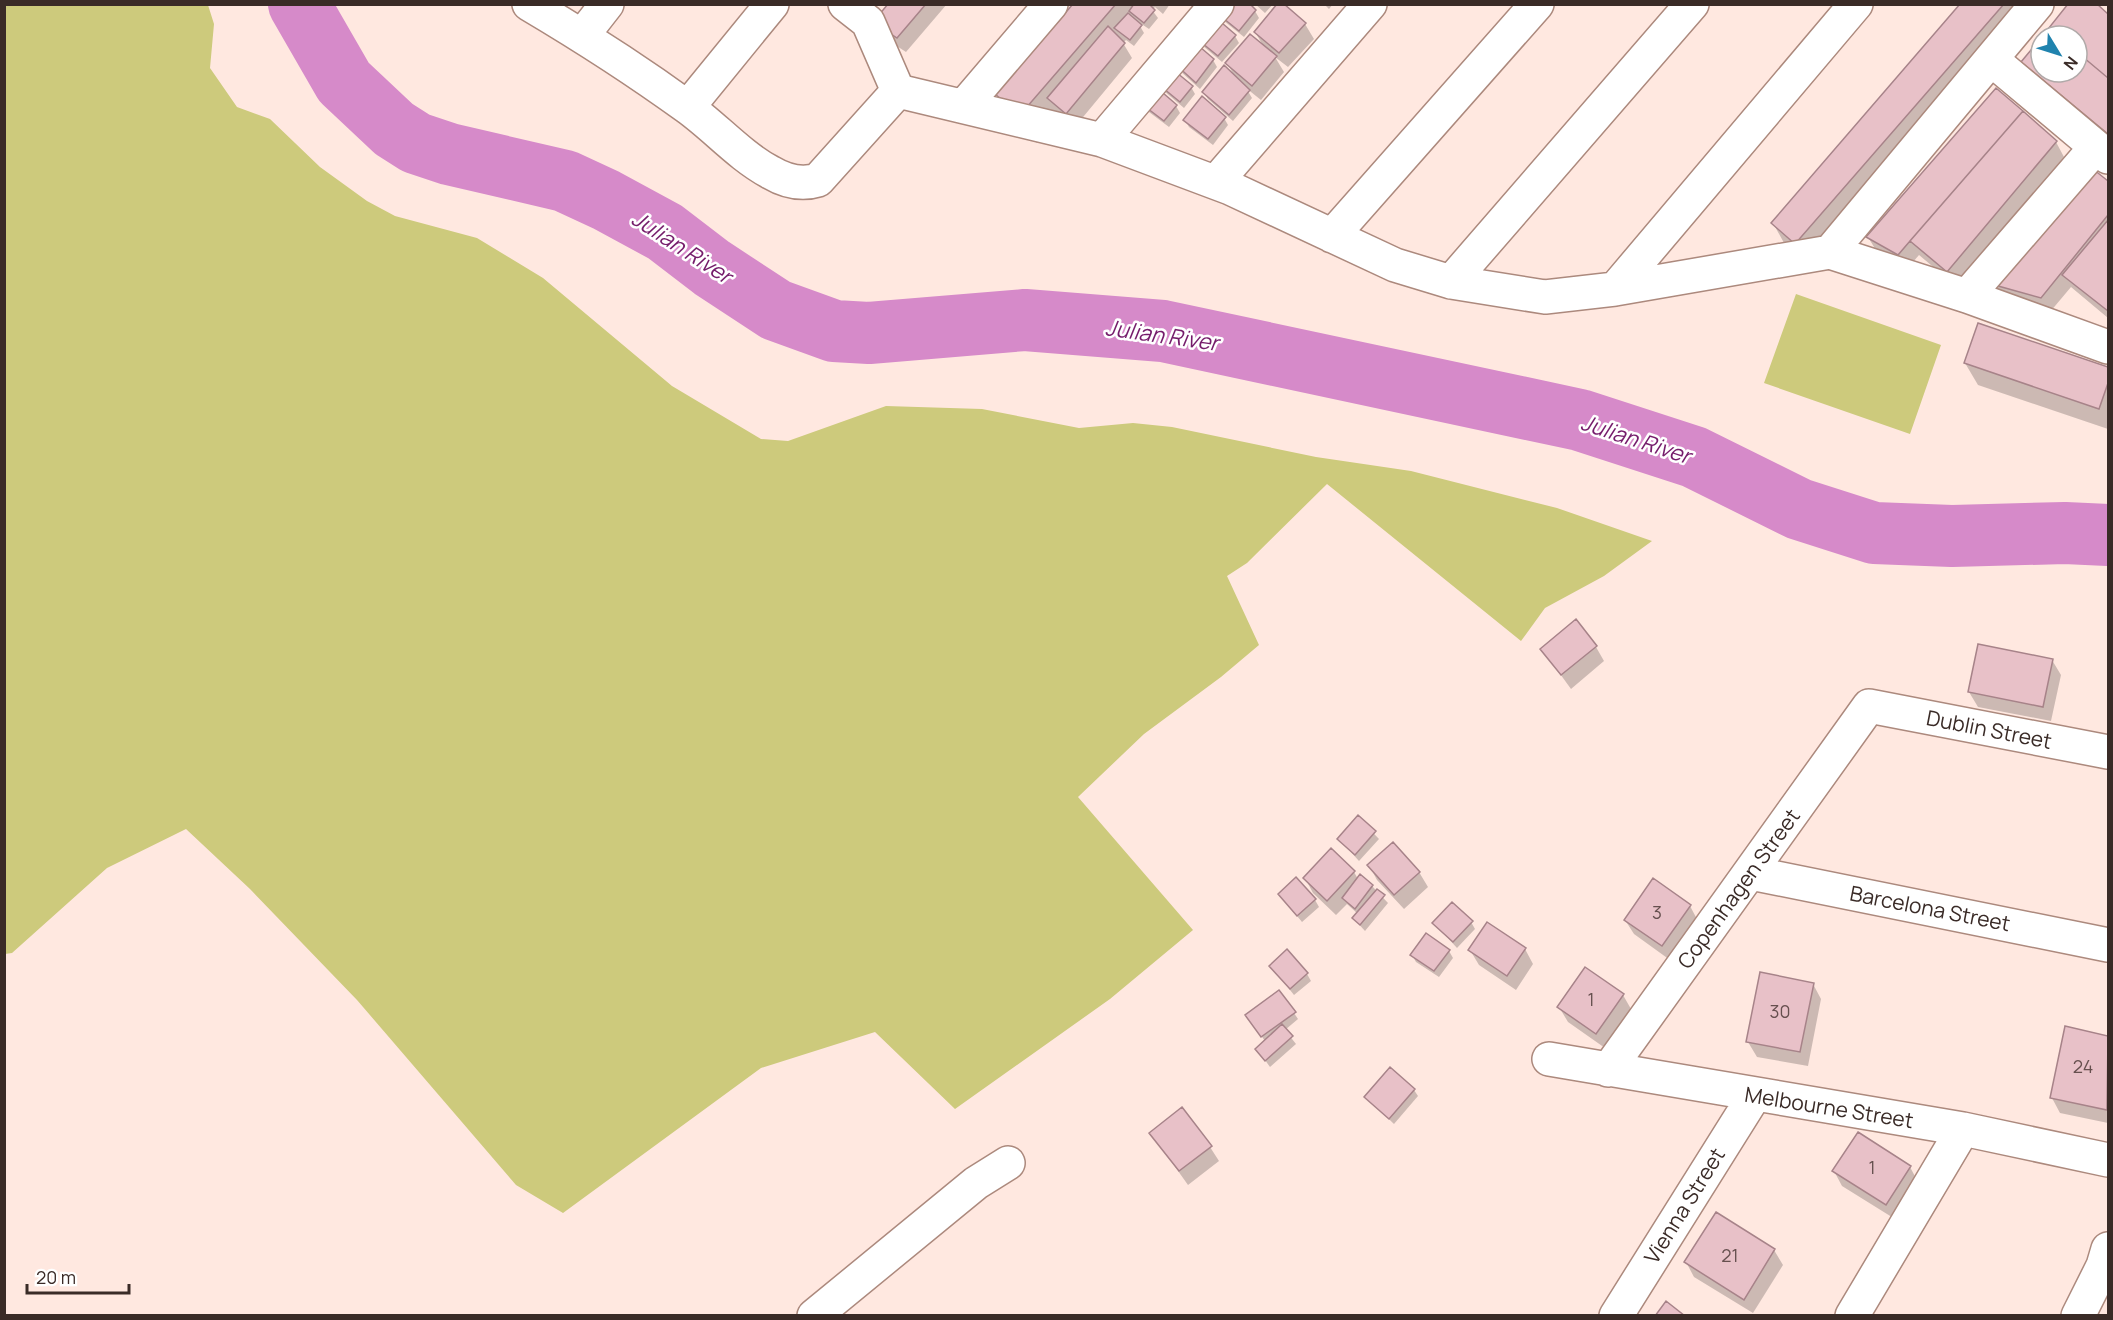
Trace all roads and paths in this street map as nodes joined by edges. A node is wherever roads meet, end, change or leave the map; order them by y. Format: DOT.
graph roads {
  1 [pos="529,4"];
  2 [pos="607,4"];
  3 [pos="772,4"];
  4 [pos="1051,4"];
  5 [pos="1217,4"];
  6 [pos="1370,4"];
  7 [pos="1537,4"];
  8 [pos="1692,4"];
  9 [pos="1856,4"];
  10 [pos="2037,4"];
  11 [pos="865,10"];
  12 [pos="582,36"];
  13 [pos="1991,59"];
  14 [pos="898,91"];
  15 [pos="964,106"];
  16 [pos="688,107"];
  17 [pos="1102,140"];
  18 [pos="2102,152"];
  19 [pos="1216,182"];
  20 [pos="1332,236"];
  21 [pos="1830,252"];
  22 [pos="1451,282"];
  23 [pos="1615,289"];
  24 [pos="1967,296"];
  25 [pos="2109,347"];
  26 [pos="1869,706"];
  27 [pos="2109,752"];
  28 [pos="1751,873"];
  29 [pos="2109,945"];
  30 [pos="1549,1059"];
  31 [pos="1608,1070"];
  32 [pos="1754,1096"];
  33 [pos="1963,1130"];
  34 [pos="2109,1160"];
  35 [pos="1008,1163"];
  36 [pos="2109,1249"];
  37 [pos="814,1316"];
  38 [pos="1616,1316"];
  39 [pos="1852,1316"];
  40 [pos="2078,1316"];
  1 -- 12 [label="street"];
  2 -- 12 [label="street"];
  3 -- 16 [label="street"];
  4 -- 15 [label="street"];
  5 -- 17 [label="street"];
  6 -- 19 [label="street"];
  7 -- 20 [label="street"];
  8 -- 22 [label="street"];
  9 -- 23 [label="street"];
  10 -- 13 [label="street"];
  11 -- 14 [label="street"];
  12 -- 16 [label="street"];
  13 -- 18 [label="street"];
  13 -- 21 [label="street"];
  14 -- 15 [label="street"];
  14 -- 16 [label="street"];
  15 -- 17 [label="street"];
  17 -- 19 [label="street"];
  18 -- 24 [label="street"];
  19 -- 20 [label="street"];
  20 -- 22 [label="street"];
  21 -- 23 [label="street"];
  21 -- 24 [label="street"];
  22 -- 23 [label="street"];
  24 -- 25 [label="street"];
  26 -- 27 [label="street, Dublin Street"];
  26 -- 28 [label="street, Copenhagen Street"];
  28 -- 29 [label="street, Barcelona Street"];
  28 -- 31 [label="street, Copenhagen Street"];
  30 -- 31 [label="street, Melbourne Street"];
  31 -- 32 [label="street, Melbourne Street"];
  32 -- 33 [label="street, Melbourne Street"];
  32 -- 38 [label="street, Vienna Street"];
  33 -- 34 [label="street, Melbourne Street"];
  33 -- 39 [label="street"];
  35 -- 37 [label="street"];
  36 -- 40 [label="street"];
}
